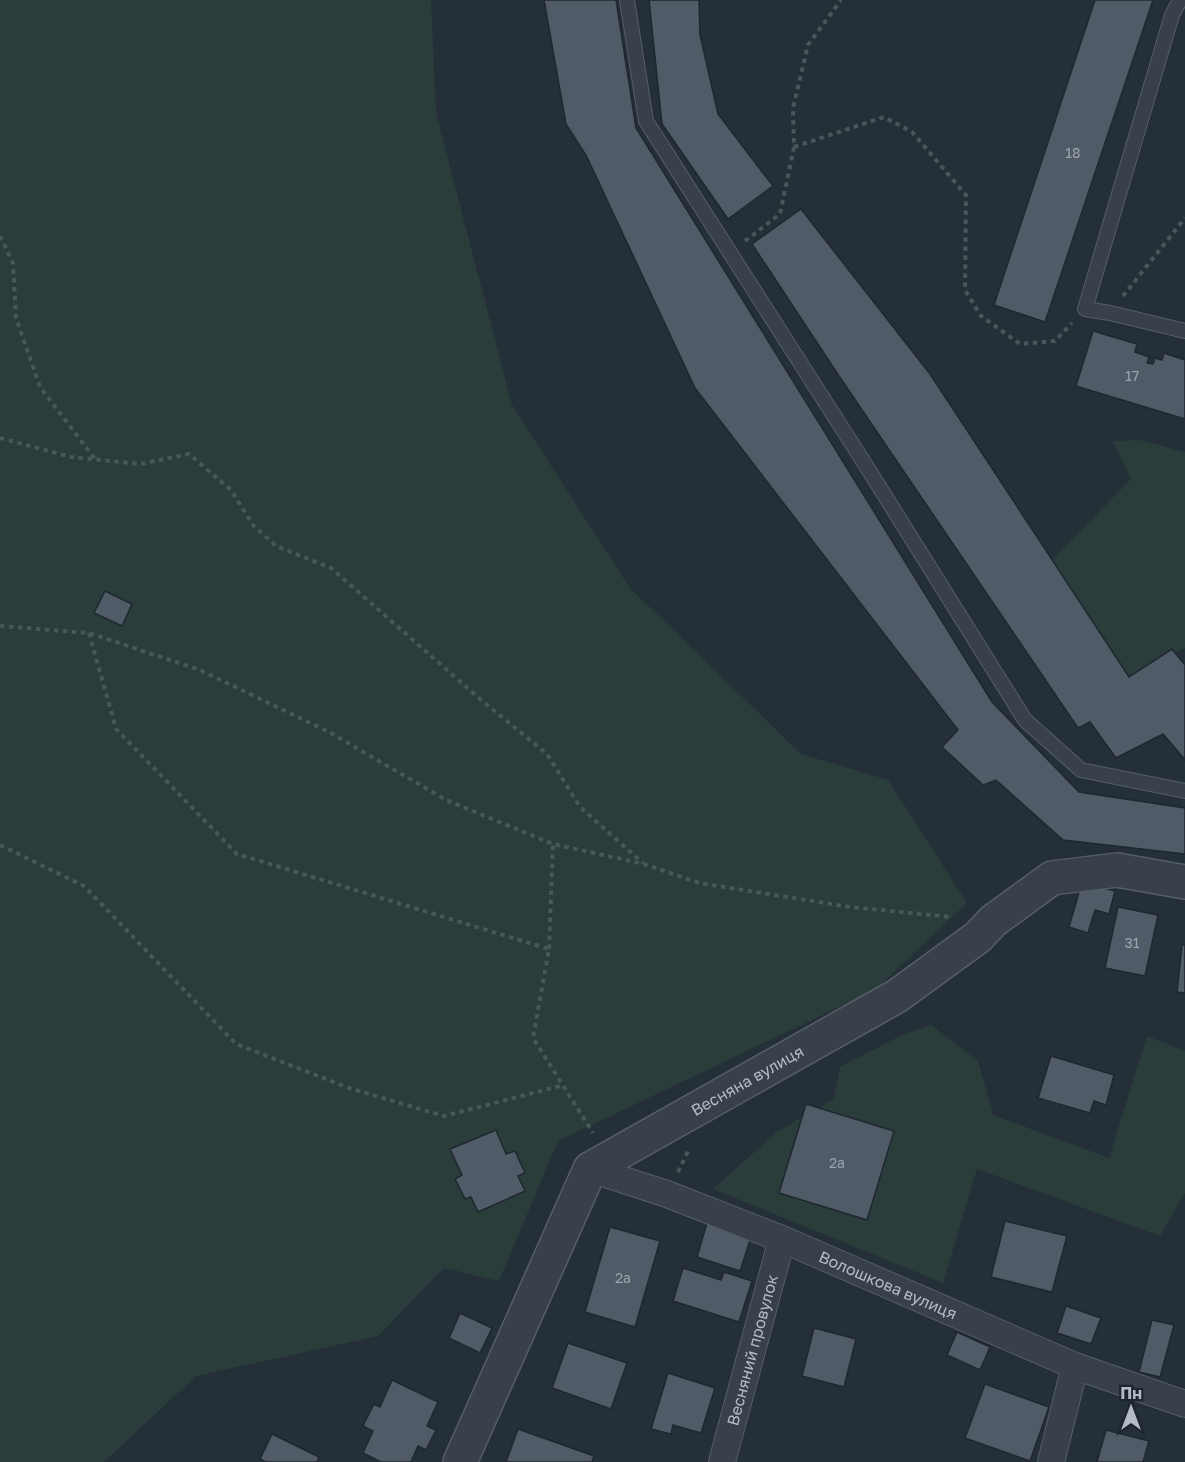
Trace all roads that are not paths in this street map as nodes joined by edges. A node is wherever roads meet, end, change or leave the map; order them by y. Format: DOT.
graph roads {
  1 [pos="627,0"];
  2 [pos="1180,0"];
  3 [pos="1185,331"];
  4 [pos="1185,791"];
  5 [pos="1185,882"];
  6 [pos="590,1169"];
  7 [pos="782,1239"];
  8 [pos="1075,1366"];
  9 [pos="1185,1404"];
  10 [pos="460,1462"];
  11 [pos="722,1462"];
  12 [pos="1052,1462"];
  1 -- 4 [label="lane"];
  2 -- 3 [label="lane"];
  5 -- 6 [label="street, Весняна вулиця"];
  6 -- 7 [label="street, Волошкова вулиця"];
  6 -- 10 [label="street"];
  7 -- 8 [label="street, Волошкова вулиця"];
  7 -- 11 [label="street, Весняний провулок"];
  8 -- 9 [label="street, Волошкова вулиця"];
  8 -- 12 [label="street"];
}
